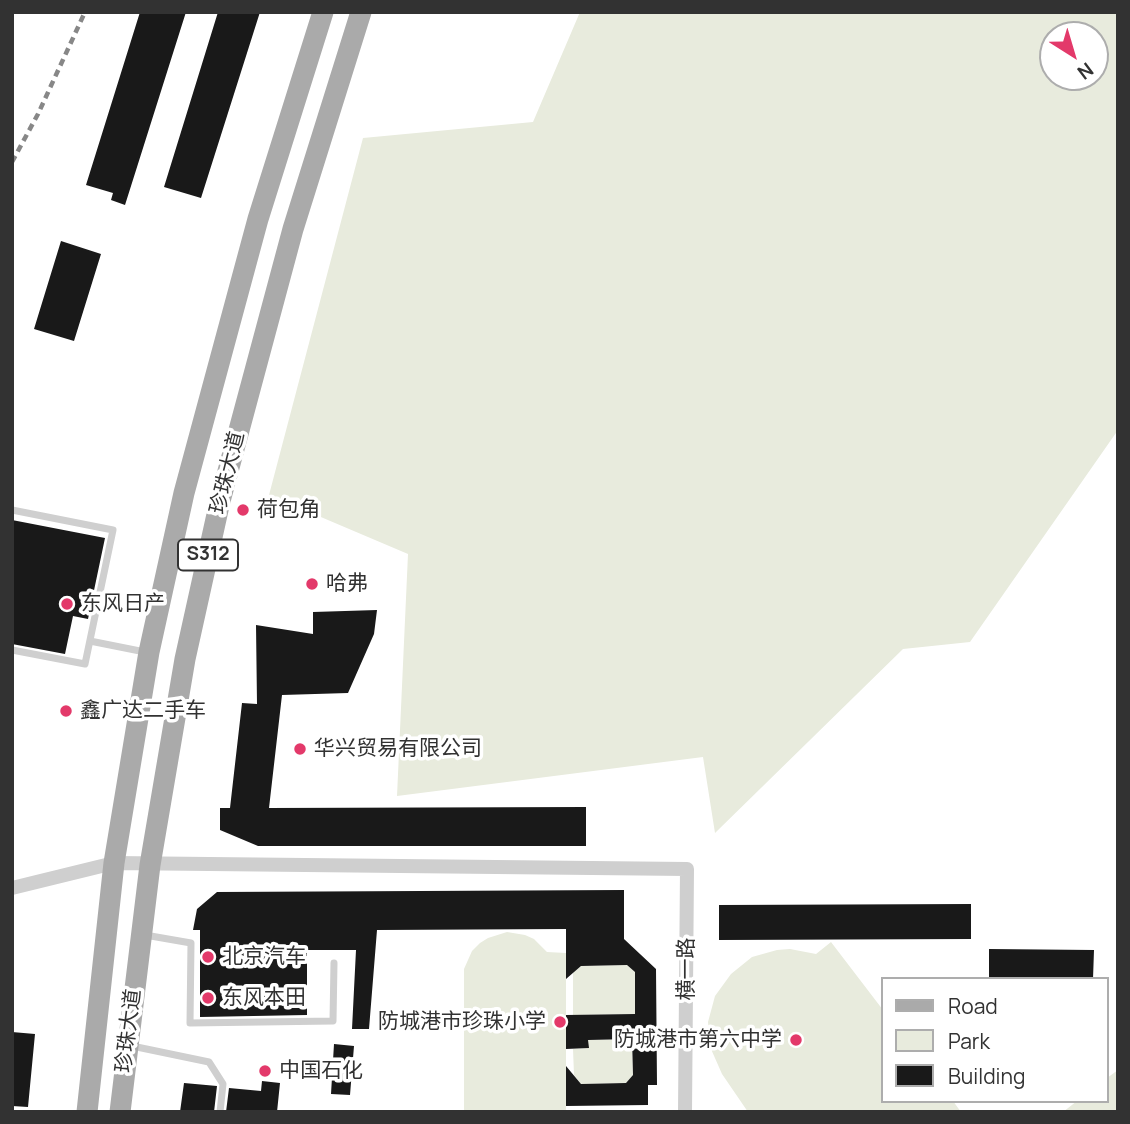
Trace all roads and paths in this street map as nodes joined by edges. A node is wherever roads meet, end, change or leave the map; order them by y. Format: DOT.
graph roads {
  1 [pos="323,12"];
  2 [pos="361,12"];
  3 [pos="12,510"];
  4 [pos="90,641"];
  5 [pos="12,650"];
  6 [pos="149,652"];
  7 [pos="114,863"];
  8 [pos="150,865"];
  9 [pos="12,888"];
  10 [pos="141,934"];
  11 [pos="334,963"];
  12 [pos="126,1045"];
  13 [pos="87,1112"];
  14 [pos="120,1112"];
  15 [pos="220,1112"];
  16 [pos="685,1112"];
  1 -- 6 [label="main road, 珍珠大道 / S312"];
  2 -- 8 [label="main road, 珍珠大道 / S312"];
  3 -- 4 [label="lane"];
  4 -- 5 [label="lane"];
  4 -- 6 [label="lane"];
  6 -- 7 [label="main road, 珍珠大道 / S312"];
  7 -- 8 [label="street"];
  7 -- 9 [label="street"];
  7 -- 13 [label="main road, 珍珠大道 / S312"];
  8 -- 10 [label="main road, 珍珠大道 / S312"];
  8 -- 16 [label="street, 横一路"];
  10 -- 11 [label="lane"];
  10 -- 12 [label="main road, 珍珠大道 / S312"];
  12 -- 14 [label="main road, 珍珠大道 / S312"];
  12 -- 15 [label="lane"];
}
